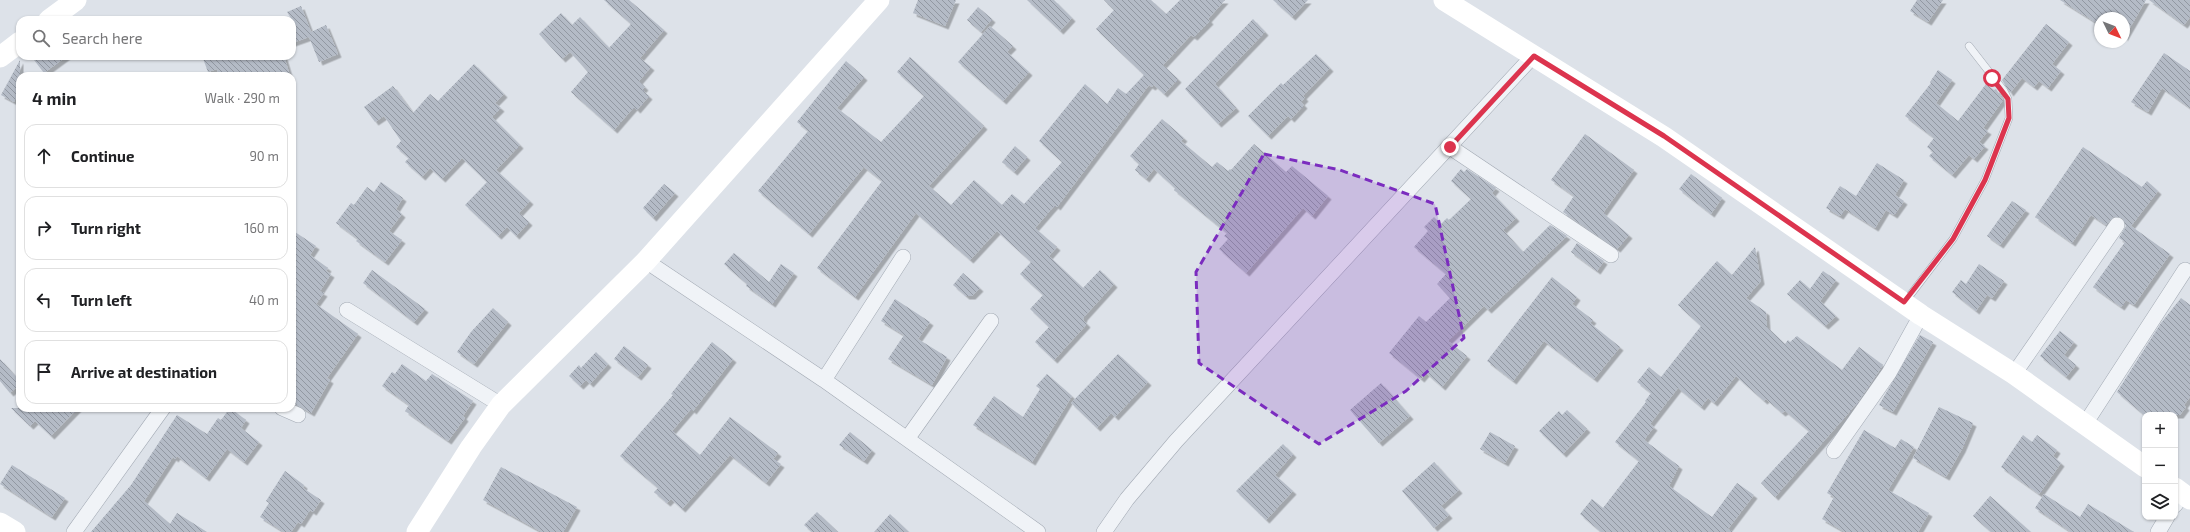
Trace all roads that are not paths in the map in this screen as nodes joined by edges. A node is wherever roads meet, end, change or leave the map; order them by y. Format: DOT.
graph roads {
  1 [pos="76,0"];
  2 [pos="879,0"];
  3 [pos="1448,1"];
  4 [pos="54,16"];
  5 [pos="16,45"];
  6 [pos="1969,46"];
  7 [pos="1534,56"];
  8 [pos="0,57"];
  9 [pos="1450,147"];
  10 [pos="2116,225"];
  11 [pos="1611,254"];
  12 [pos="903,257"];
  13 [pos="646,261"];
  14 [pos="2185,270"];
  15 [pos="1904,302"];
  16 [pos="347,310"];
  17 [pos="1921,315"];
  18 [pos="991,321"];
  19 [pos="2014,374"];
  20 [pos="824,380"];
  21 [pos="501,405"];
  22 [pos="159,412"];
  23 [pos="291,412"];
  24 [pos="298,415"];
  25 [pos="2085,424"];
  26 [pos="907,439"];
  27 [pos="1834,450"];
  28 [pos="2142,465"];
  29 [pos="2166,520"];
  30 [pos="0,523"];
  31 [pos="15,532"];
  32 [pos="74,532"];
  33 [pos="417,532"];
  34 [pos="1038,532"];
  35 [pos="1104,532"];
  36 [pos="2158,532"];
  1 -- 4 [label="street"];
  2 -- 13 [label="street"];
  3 -- 7 [label="street"];
  5 -- 8 [label="street"];
  6 -- 15 [label="lane"];
  7 -- 9 [label="street"];
  7 -- 15 [label="street"];
  9 -- 11 [label="street"];
  9 -- 35 [label="street"];
  10 -- 19 [label="street"];
  12 -- 20 [label="street"];
  13 -- 20 [label="street"];
  13 -- 21 [label="street"];
  14 -- 25 [label="street"];
  15 -- 17 [label="street"];
  16 -- 21 [label="street"];
  17 -- 19 [label="street"];
  17 -- 27 [label="street"];
  18 -- 26 [label="street"];
  19 -- 25 [label="street"];
  20 -- 26 [label="street"];
  21 -- 33 [label="street"];
  22 -- 32 [label="street"];
  23 -- 24 [label="street"];
  25 -- 28 [label="street"];
  26 -- 34 [label="street"];
  29 -- 36 [label="street"];
  30 -- 31 [label="street"];
}
